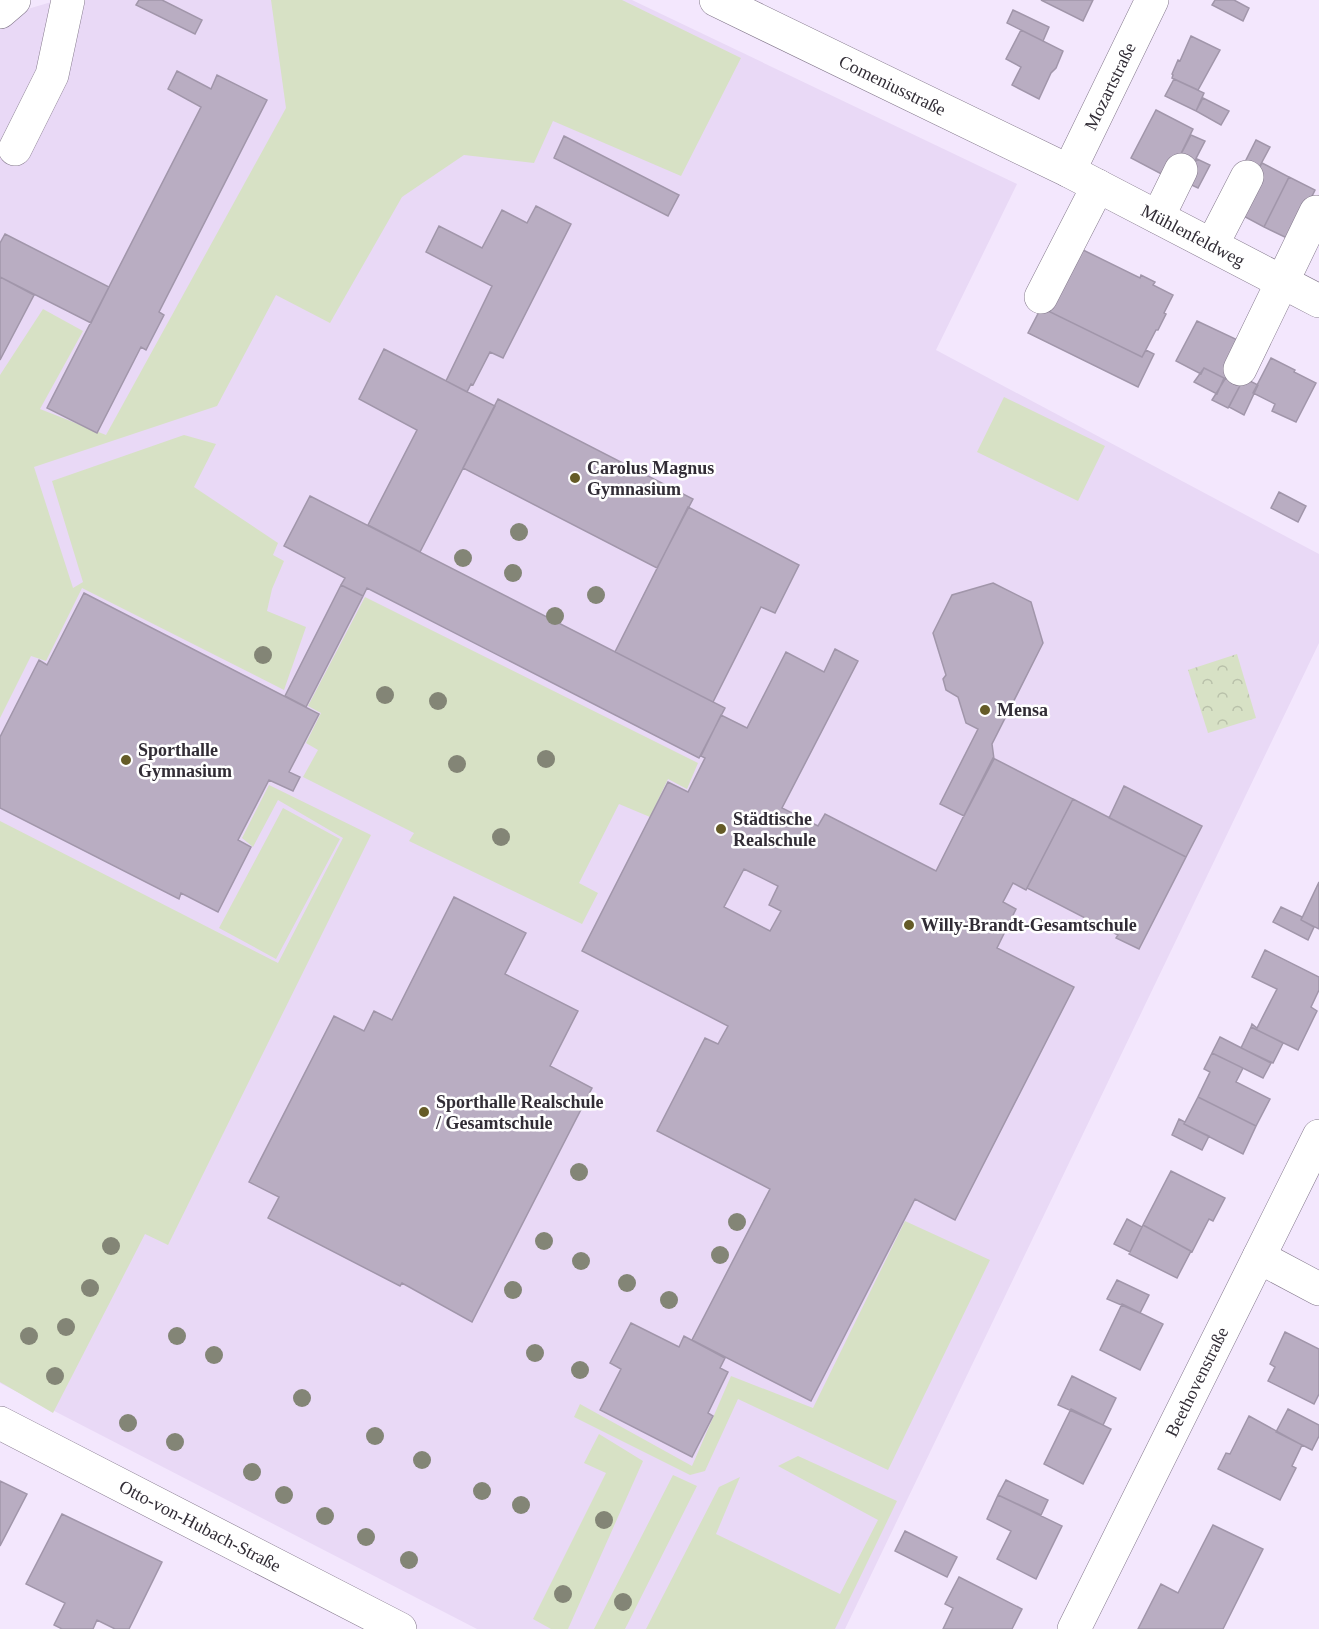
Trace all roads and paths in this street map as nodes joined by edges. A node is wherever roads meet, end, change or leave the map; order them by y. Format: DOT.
graph roads {
  1 [pos="14,0"];
  2 [pos="68,0"];
  3 [pos="716,0"];
  4 [pos="1152,0"];
  5 [pos="0,12"];
  6 [pos="15,149"];
  7 [pos="1181,170"];
  8 [pos="1068,171"];
  9 [pos="1247,177"];
  10 [pos="1098,186"];
  11 [pos="1158,217"];
  12 [pos="1317,224"];
  13 [pos="1212,245"];
  14 [pos="1298,290"];
  15 [pos="1041,297"];
  16 [pos="1246,372"];
  17 [pos="1319,1136"];
  18 [pos="1259,1257"];
  19 [pos="1319,1289"];
  20 [pos="0,1424"];
  21 [pos="400,1629"];
  22 [pos="1074,1629"];
  1 -- 5 [label="street"];
  2 -- 6 [label="street"];
  3 -- 8 [label="street, Comeniusstraße"];
  4 -- 8 [label="street, Mozartstraße"];
  7 -- 11 [label="street"];
  8 -- 10 [label="street, Mühlenfeldweg"];
  9 -- 13 [label="street"];
  10 -- 11 [label="street, Mühlenfeldweg"];
  10 -- 15 [label="street"];
  11 -- 13 [label="street, Mühlenfeldweg"];
  12 -- 14 [label="street"];
  13 -- 14 [label="street, Mühlenfeldweg"];
  14 -- 16 [label="street"];
  17 -- 18 [label="street, Beethovenstraße"];
  18 -- 19 [label="street"];
  18 -- 22 [label="street, Beethovenstraße"];
  20 -- 21 [label="street, Otto-von-Hubach-Straße"];
}
